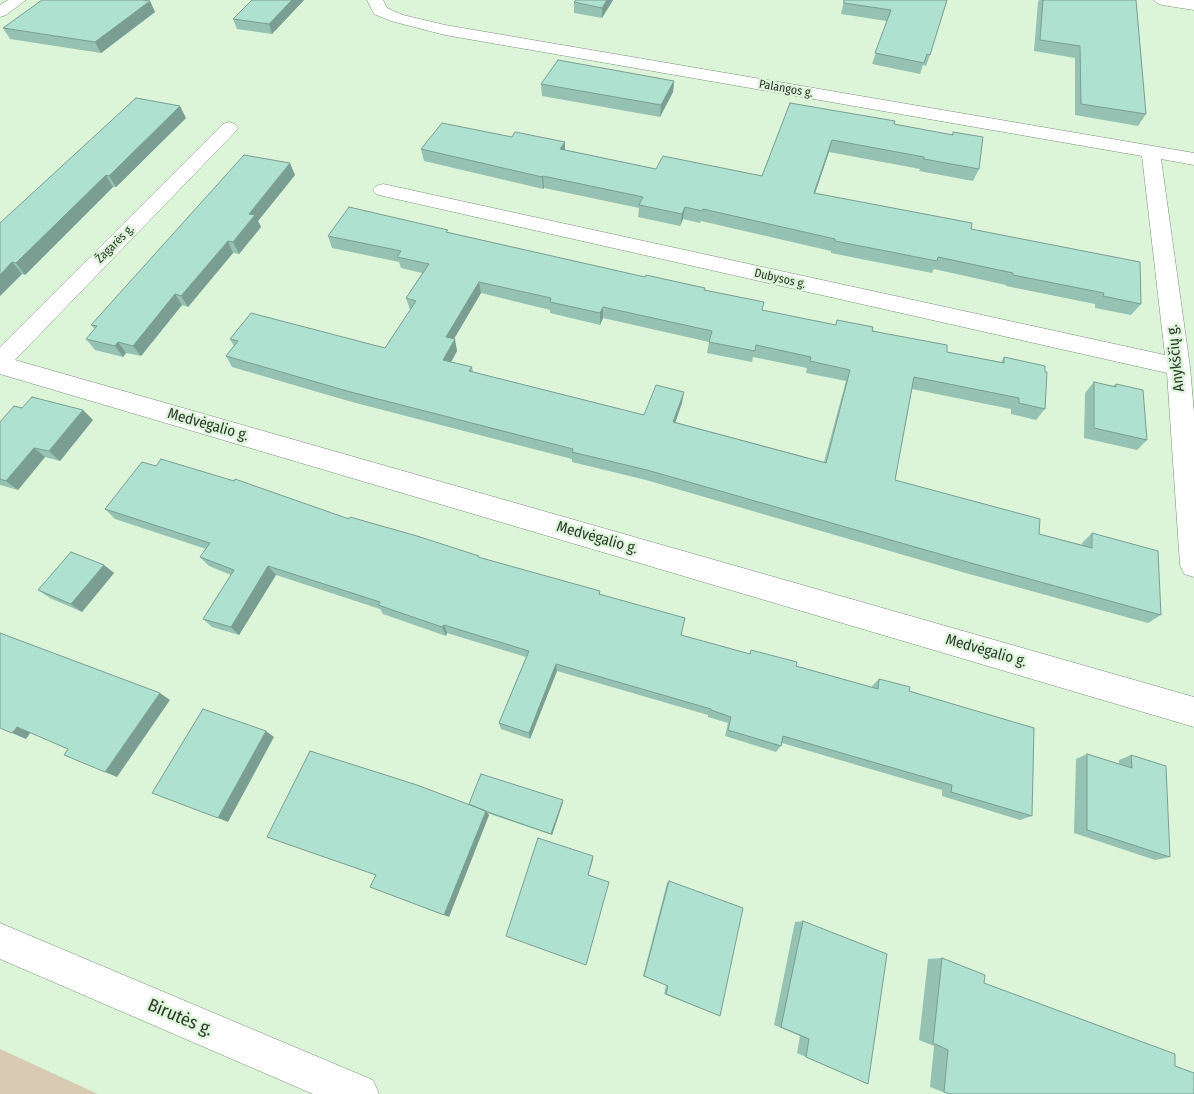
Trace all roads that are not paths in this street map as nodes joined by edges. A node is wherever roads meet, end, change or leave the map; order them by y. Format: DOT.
graph roads {
  1 [pos="18,0"];
  2 [pos="1162,0"];
  3 [pos="1187,3"];
  4 [pos="378,5"];
  5 [pos="0,12"];
  6 [pos="229,128"];
  7 [pos="1150,152"];
  8 [pos="1194,159"];
  9 [pos="382,190"];
  10 [pos="0,361"];
  11 [pos="0,365"];
  12 [pos="1178,367"];
  13 [pos="1194,565"];
  14 [pos="1194,712"];
  15 [pos="0,941"];
  16 [pos="359,1094"];
  1 -- 5 [label="street"];
  2 -- 3 [label="street"];
  4 -- 7 [label="street, Palangos g."];
  6 -- 10 [label="street, Žagarės g."];
  7 -- 8 [label="street, Palangos g."];
  7 -- 12 [label="street, Anykščių g."];
  9 -- 12 [label="street, Dubysos g."];
  11 -- 14 [label="street, Medvėgalio g."];
  12 -- 13 [label="street, Anykščių g."];
  15 -- 16 [label="street, Birutės g."];
}
